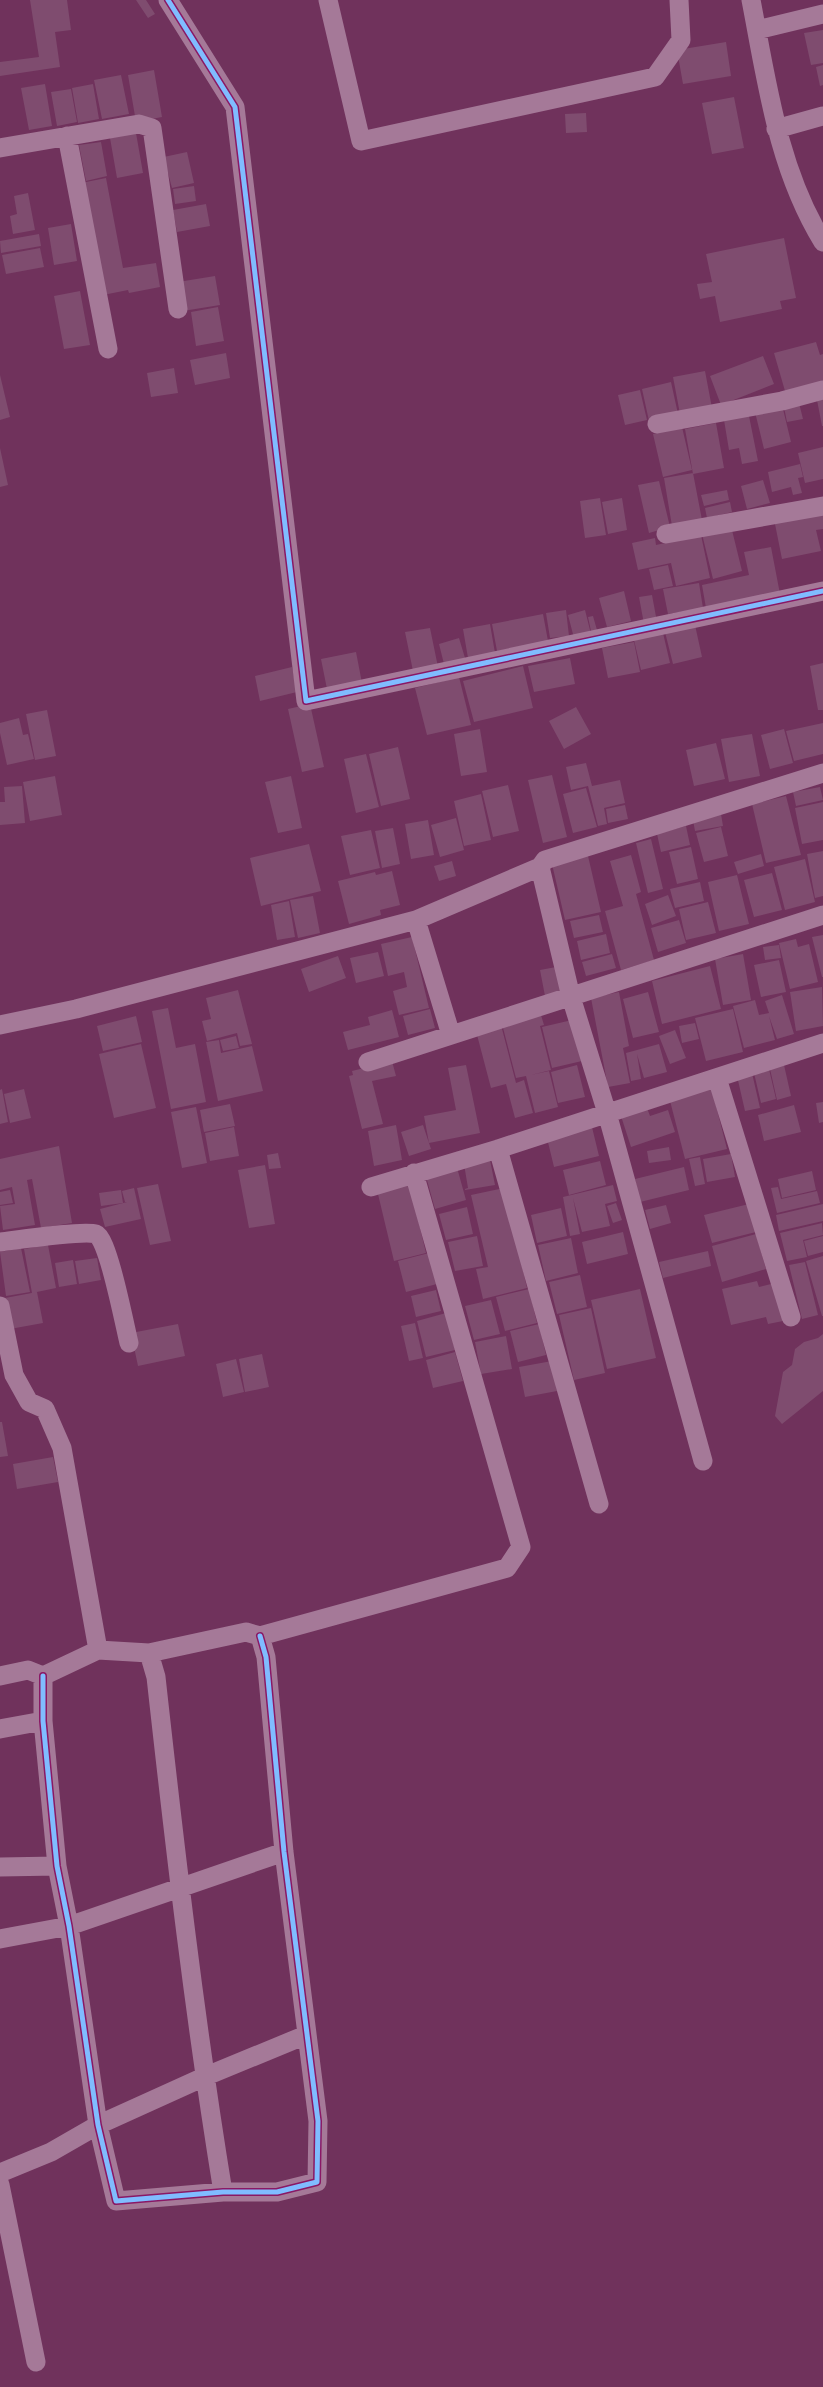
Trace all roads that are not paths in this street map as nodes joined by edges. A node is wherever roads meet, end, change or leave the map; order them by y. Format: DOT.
graph roads {
  1 [pos="168,0"];
  2 [pos="328,0"];
  3 [pos="679,0"];
  4 [pos="751,0"];
  5 [pos="823,14"];
  6 [pos="757,30"];
  7 [pos="823,116"];
  8 [pos="776,129"];
  9 [pos="68,136"];
  10 [pos="0,148"];
  11 [pos="823,242"];
  12 [pos="178,309"];
  13 [pos="108,349"];
  14 [pos="823,390"];
  15 [pos="656,424"];
  16 [pos="823,506"];
  17 [pos="666,534"];
  18 [pos="823,591"];
  19 [pos="823,773"];
  20 [pos="540,867"];
  21 [pos="823,915"];
  22 [pos="416,920"];
  23 [pos="570,997"];
  24 [pos="0,1024"];
  25 [pos="451,1035"];
  26 [pos="823,1043"];
  27 [pos="368,1062"];
  28 [pos="717,1078"];
  29 [pos="607,1113"];
  30 [pos="498,1149"];
  31 [pos="414,1173"];
  32 [pos="371,1187"];
  33 [pos="0,1242"];
  34 [pos="0,1306"];
  35 [pos="790,1317"];
  36 [pos="129,1343"];
  37 [pos="703,1461"];
  38 [pos="599,1504"];
  39 [pos="260,1636"];
  40 [pos="98,1650"];
  41 [pos="149,1653"];
  42 [pos="0,1676"];
  43 [pos="43,1676"];
  44 [pos="43,1722"];
  45 [pos="0,1729"];
  46 [pos="284,1852"];
  47 [pos="56,1866"];
  48 [pos="0,1867"];
  49 [pos="179,1889"];
  50 [pos="69,1926"];
  51 [pos="0,1939"];
  52 [pos="306,2035"];
  53 [pos="204,2077"];
  54 [pos="98,2125"];
  55 [pos="0,2173"];
  56 [pos="0,2185"];
  57 [pos="223,2192"];
  58 [pos="36,2362"];
  1 -- 18 [label="street"];
  2 -- 3 [label="street"];
  4 -- 6 [label="street"];
  5 -- 6 [label="street"];
  6 -- 8 [label="street"];
  7 -- 8 [label="street"];
  8 -- 11 [label="street"];
  9 -- 10 [label="street"];
  9 -- 12 [label="street"];
  9 -- 13 [label="street"];
  14 -- 15 [label="street"];
  16 -- 17 [label="street"];
  19 -- 20 [label="street"];
  20 -- 22 [label="street"];
  20 -- 23 [label="street"];
  21 -- 23 [label="street"];
  22 -- 24 [label="street"];
  22 -- 25 [label="street"];
  23 -- 25 [label="street"];
  23 -- 29 [label="street"];
  25 -- 27 [label="street"];
  26 -- 28 [label="street"];
  28 -- 29 [label="street"];
  28 -- 35 [label="street"];
  29 -- 30 [label="street"];
  29 -- 37 [label="street"];
  30 -- 31 [label="street"];
  30 -- 38 [label="street"];
  31 -- 32 [label="street"];
  31 -- 39 [label="street"];
  33 -- 36 [label="street"];
  34 -- 40 [label="street"];
  39 -- 41 [label="street"];
  39 -- 46 [label="street"];
  40 -- 41 [label="street"];
  40 -- 43 [label="street"];
  41 -- 49 [label="street"];
  42 -- 43 [label="street"];
  43 -- 44 [label="street"];
  44 -- 45 [label="street"];
  44 -- 47 [label="street"];
  46 -- 49 [label="street"];
  46 -- 52 [label="street"];
  47 -- 48 [label="street"];
  47 -- 50 [label="street"];
  49 -- 50 [label="street"];
  49 -- 53 [label="street"];
  50 -- 51 [label="street"];
  50 -- 54 [label="street"];
  52 -- 53 [label="street"];
  52 -- 57 [label="street"];
  53 -- 54 [label="street"];
  53 -- 57 [label="street"];
  54 -- 55 [label="street"];
  54 -- 57 [label="street"];
  56 -- 58 [label="street"];
}
